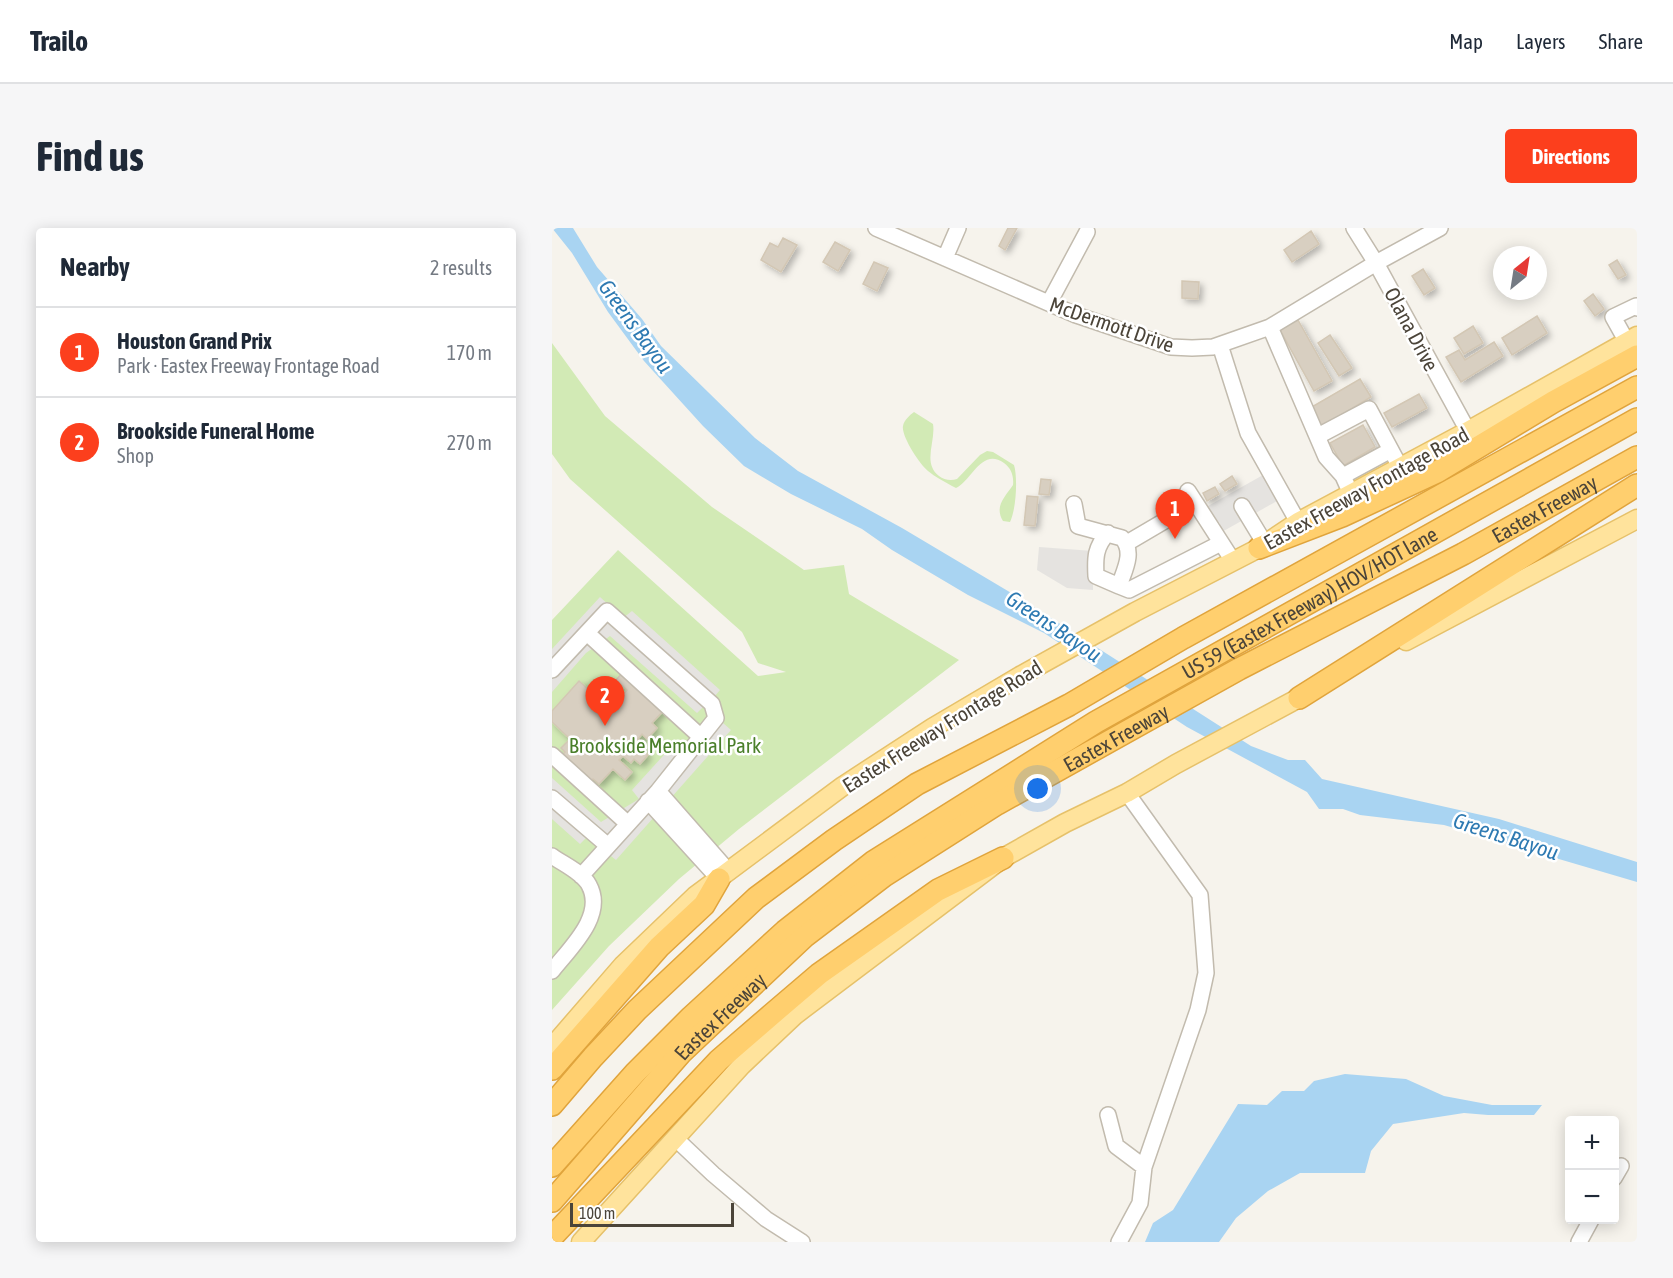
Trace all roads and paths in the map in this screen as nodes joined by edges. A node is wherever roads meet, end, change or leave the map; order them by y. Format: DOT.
graph roads {
  1 [pos="876,228"];
  2 [pos="958,228"];
  3 [pos="1354,228"];
  4 [pos="1440,228"];
  5 [pos="1087,232"];
  6 [pos="945,258"];
  7 [pos="1376,263"];
  8 [pos="1049,303"];
  9 [pos="1637,308"];
  10 [pos="1270,327"];
  11 [pos="1220,345"];
  12 [pos="1634,345"];
  13 [pos="1637,387"];
  14 [pos="1637,419"];
  15 [pos="1468,431"];
  16 [pos="1318,436"];
  17 [pos="1391,450"];
  18 [pos="1637,457"];
  19 [pos="1400,467"];
  20 [pos="1343,476"];
  21 [pos="1637,485"];
  22 [pos="1350,494"];
  23 [pos="1074,504"];
  24 [pos="1242,506"];
  25 [pos="1637,519"];
  26 [pos="1298,522"];
  27 [pos="1108,533"];
  28 [pos="1127,543"];
  29 [pos="1221,543"];
  30 [pos="1262,546"];
  31 [pos="1233,561"];
  32 [pos="1119,586"];
  33 [pos="587,633"];
  34 [pos="552,670"];
  35 [pos="1299,698"];
  36 [pos="701,737"];
  37 [pos="552,755"];
  38 [pos="1127,793"];
  39 [pos="653,796"];
  40 [pos="552,798"];
  41 [pos="627,823"];
  42 [pos="607,845"];
  43 [pos="552,856"];
  44 [pos="1003,858"];
  45 [pos="581,876"];
  46 [pos="724,876"];
  47 [pos="552,971"];
  48 [pos="552,1047"];
  49 [pos="552,1070"];
  50 [pos="552,1105"];
  51 [pos="1108,1115"];
  52 [pos="675,1138"];
  53 [pos="552,1166"];
  54 [pos="1144,1167"];
  55 [pos="552,1201"];
  56 [pos="1589,1224"];
  57 [pos="552,1237"];
  58 [pos="581,1242"];
  59 [pos="802,1242"];
  60 [pos="1119,1242"];
  61 [pos="1579,1242"];
  1 -- 6 [label="street, McDermott Drive"];
  2 -- 6 [label="street"];
  3 -- 7 [label="street, Olana Drive"];
  4 -- 7 [label="street, McDermott Drive"];
  5 -- 8 [label="street"];
  6 -- 8 [label="street, McDermott Drive"];
  7 -- 10 [label="street, McDermott Drive"];
  7 -- 15 [label="street, Olana Drive"];
  8 -- 11 [label="street, McDermott Drive"];
  9 -- 12 [label="street"];
  10 -- 11 [label="street, McDermott Drive"];
  10 -- 16 [label="street"];
  11 -- 26 [label="street"];
  12 -- 15 [label="main road, Eastex Freeway Frontage Road"];
  12 -- 30 [label="highway"];
  13 -- 50 [label="highway"];
  14 -- 53 [label="highway, US 59 (Eastex Freeway) HOV/HOT lane"];
  15 -- 19 [label="main road, Eastex Freeway Frontage Road"];
  16 -- 17 [label="street"];
  16 -- 20 [label="street"];
  17 -- 19 [label="street"];
  17 -- 20 [label="street"];
  18 -- 55 [label="highway, Eastex Freeway"];
  19 -- 22 [label="main road, Eastex Freeway Frontage Road"];
  20 -- 22 [label="street"];
  21 -- 35 [label="highway"];
  22 -- 26 [label="main road, Eastex Freeway Frontage Road"];
  23 -- 27 [label="street"];
  24 -- 30 [label="street"];
  25 -- 35 [label="main road"];
  26 -- 30 [label="main road, Eastex Freeway Frontage Road"];
  27 -- 28 [label="street"];
  27 -- 32 [label="street"];
  28 -- 29 [label="street"];
  28 -- 32 [label="street"];
  29 -- 31 [label="street"];
  29 -- 32 [label="street"];
  30 -- 31 [label="main road, Eastex Freeway Frontage Road"];
  31 -- 46 [label="main road, Eastex Freeway Frontage Road"];
  33 -- 34 [label="street"];
  33 -- 36 [label="street"];
  33 -- 36 [label="street"];
  35 -- 38 [label="main road"];
  36 -- 39 [label="street"];
  37 -- 41 [label="street"];
  38 -- 44 [label="main road"];
  38 -- 54 [label="street"];
  39 -- 41 [label="street"];
  39 -- 46 [label="street"];
  40 -- 42 [label="street"];
  41 -- 42 [label="street"];
  42 -- 45 [label="street"];
  43 -- 45 [label="street"];
  44 -- 52 [label="main road"];
  44 -- 57 [label="highway"];
  45 -- 47 [label="street"];
  46 -- 48 [label="main road, Eastex Freeway Frontage Road"];
  46 -- 49 [label="highway"];
  51 -- 54 [label="street"];
  52 -- 58 [label="main road"];
  52 -- 59 [label="street"];
  54 -- 60 [label="street"];
  56 -- 61 [label="street"];
}
